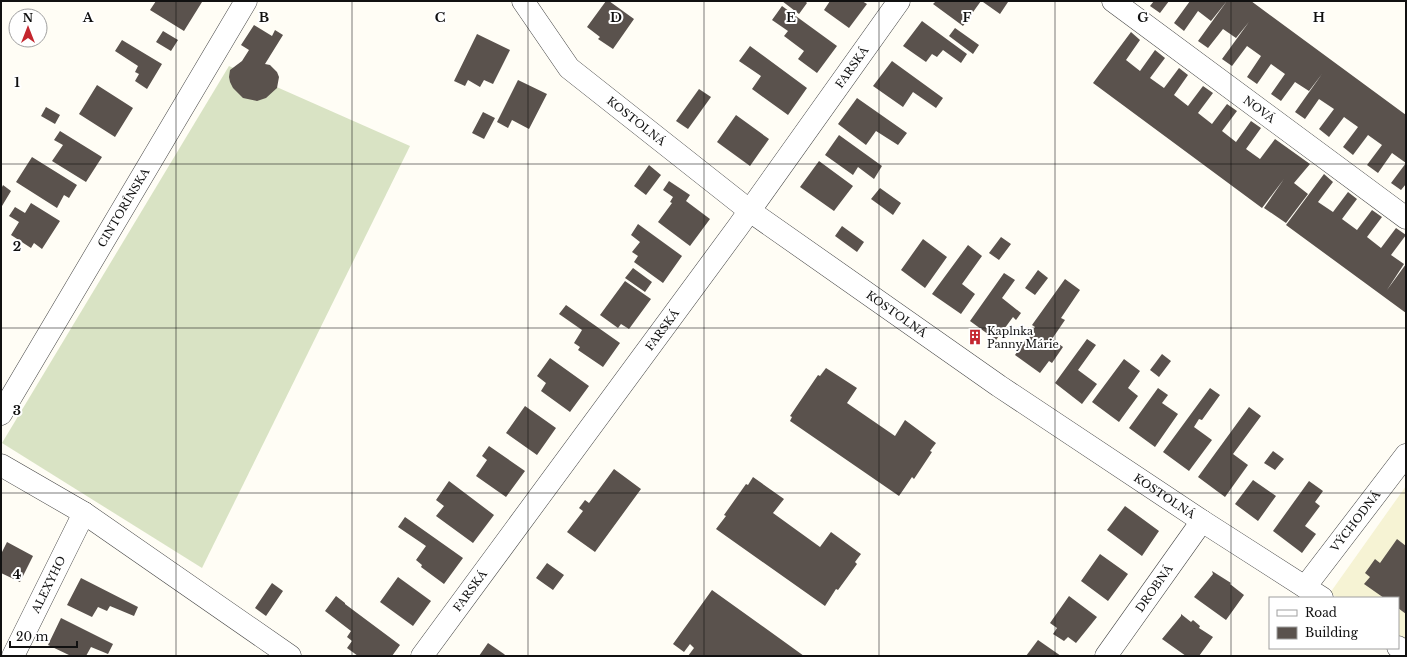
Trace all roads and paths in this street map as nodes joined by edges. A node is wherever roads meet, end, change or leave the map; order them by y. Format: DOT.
graph roads {
  1 [pos="246,1"];
  2 [pos="523,1"];
  3 [pos="899,1"];
  4 [pos="1112,1"];
  5 [pos="750,210"];
  6 [pos="1406,218"];
  7 [pos="1,414"];
  8 [pos="1406,455"];
  9 [pos="1,465"];
  10 [pos="84,513"];
  11 [pos="1202,521"];
  12 [pos="1314,592"];
  13 [pos="13,656"];
  14 [pos="290,656"];
  15 [pos="422,656"];
  16 [pos="1106,656"];
  1 -- 7 [label="street, CINTORÍNSKA"];
  2 -- 5 [label="street, KOSTOLNÁ"];
  3 -- 5 [label="street, FARSKÁ"];
  4 -- 6 [label="street, NOVÁ"];
  5 -- 11 [label="street, KOSTOLNÁ"];
  5 -- 15 [label="street, FARSKÁ"];
  8 -- 12 [label="street, VÝCHODNÁ"];
  9 -- 10 [label="street"];
  10 -- 13 [label="street, ALEXYHO"];
  10 -- 14 [label="street"];
  11 -- 12 [label="street, KOSTOLNÁ"];
  11 -- 16 [label="street, DROBNÁ"];
}
